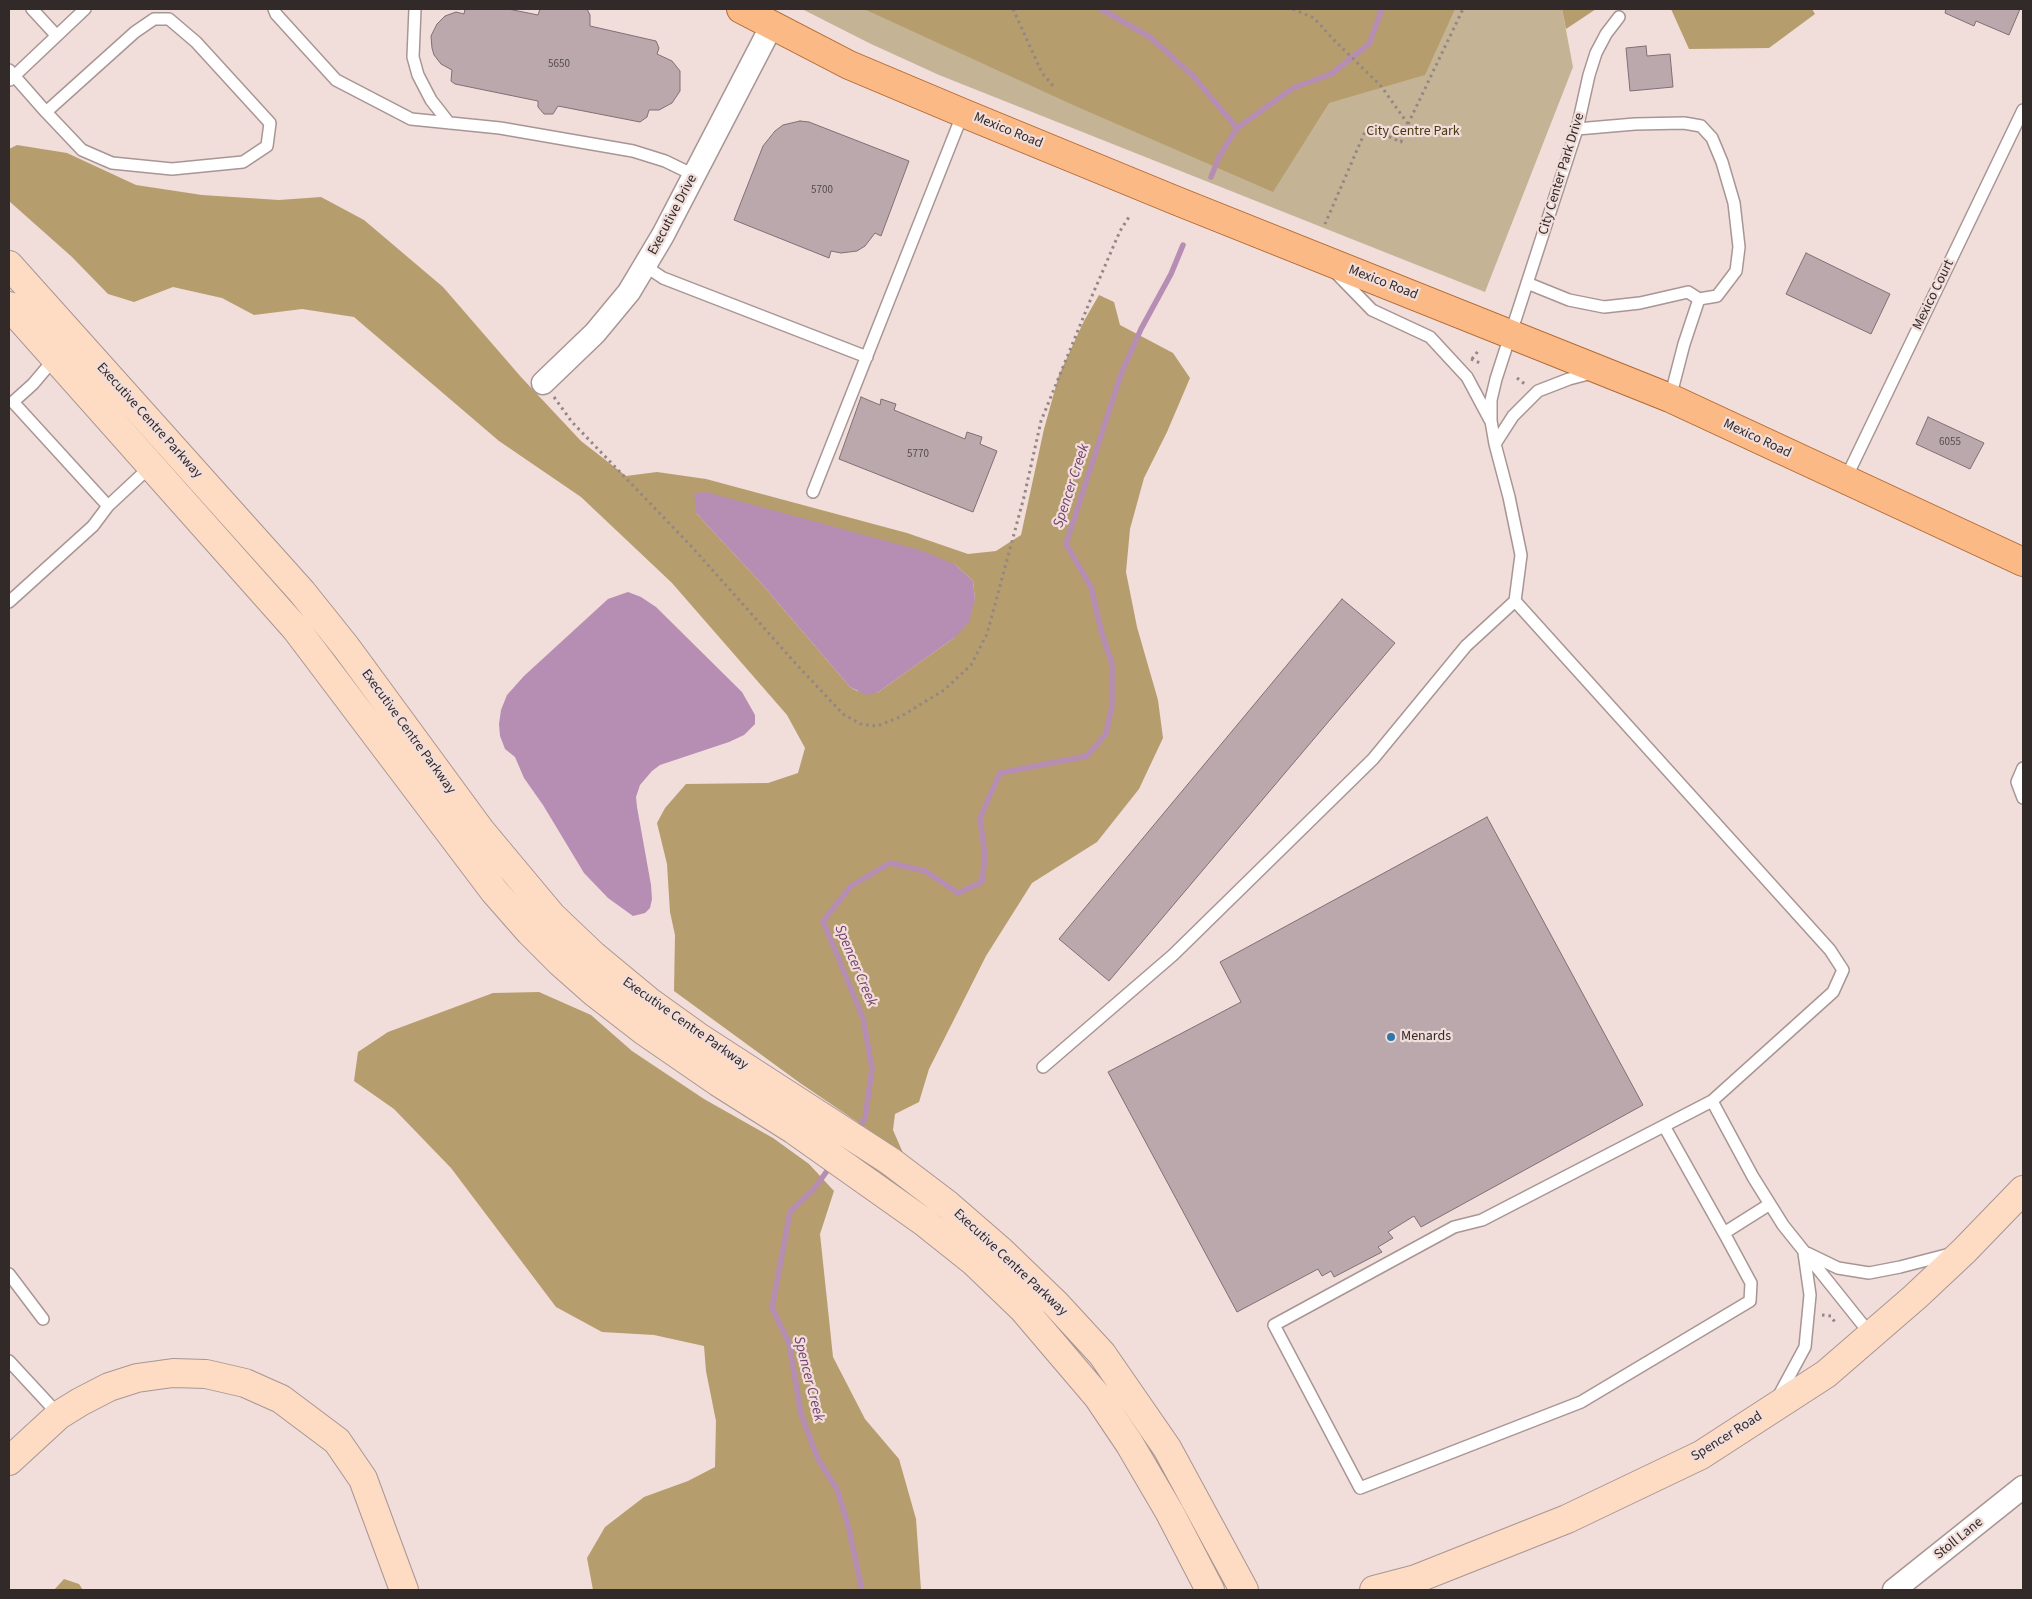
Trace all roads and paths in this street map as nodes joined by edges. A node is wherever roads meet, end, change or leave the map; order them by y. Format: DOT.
graph roads {
  1 [pos="32,9"];
  2 [pos="85,9"];
  3 [pos="274,9"];
  4 [pos="415,9"];
  5 [pos="741,9"];
  6 [pos="1013,9"];
  7 [pos="1292,9"];
  8 [pos="1463,9"];
  9 [pos="1619,17"];
  10 [pos="772,25"];
  11 [pos="56,35"];
  12 [pos="11,76"];
  13 [pos="1055,88"];
  14 [pos="2023,110"];
  15 [pos="46,112"];
  16 [pos="963,113"];
  17 [pos="450,123"];
  18 [pos="1408,124"];
  19 [pos="1577,129"];
  20 [pos="694,175"];
  21 [pos="1129,217"];
  22 [pos="1325,224"];
  23 [pos="1322,259"];
  24 [pos="9,265"];
  25 [pos="645,266"];
  26 [pos="1527,283"];
  27 [pos="1699,299"];
  28 [pos="9,306"];
  29 [pos="1510,334"];
  30 [pos="1478,351"];
  31 [pos="867,357"];
  32 [pos="55,358"];
  33 [pos="1472,359"];
  34 [pos="1602,371"];
  35 [pos="543,383"];
  36 [pos="1670,398"];
  37 [pos="1491,421"];
  38 [pos="1495,444"];
  39 [pos="162,458"];
  40 [pos="1845,480"];
  41 [pos="814,492"];
  42 [pos="108,506"];
  43 [pos="2023,562"];
  44 [pos="1515,601"];
  45 [pos="9,602"];
  46 [pos="2023,768"];
  47 [pos="2023,798"];
  48 [pos="1043,1067"];
  49 [pos="1712,1101"];
  50 [pos="800,1118"];
  51 [pos="1664,1126"];
  52 [pos="2023,1190"];
  53 [pos="1770,1204"];
  54 [pos="1724,1233"];
  55 [pos="1804,1251"];
  56 [pos="1964,1251"];
  57 [pos="9,1274"];
  58 [pos="1821,1315"];
  59 [pos="42,1319"];
  60 [pos="1836,1324"];
  61 [pos="1871,1335"];
  62 [pos="9,1361"];
  63 [pos="1771,1410"];
  64 [pos="59,1415"];
  65 [pos="9,1461"];
  66 [pos="2023,1487"];
  67 [pos="397,1584"];
  68 [pos="1210,1590"];
  69 [pos="1244,1590"];
  70 [pos="1374,1590"];
  71 [pos="1894,1590"];
  1 -- 11 [label="lane"];
  2 -- 11 [label="lane"];
  3 -- 17 [label="lane"];
  4 -- 17 [label="lane"];
  5 -- 10 [label="main road, Mexico Road"];
  6 -- 13 [label="path"];
  7 -- 18 [label="path"];
  8 -- 18 [label="path"];
  9 -- 19 [label="lane, City Center Park Drive"];
  10 -- 16 [label="main road, Mexico Road"];
  10 -- 20 [label="street, Executive Drive"];
  11 -- 12 [label="lane"];
  12 -- 15 [label="lane"];
  14 -- 40 [label="lane, Mexico Court"];
  15 -- 15 [label="lane"];
  16 -- 23 [label="main road, Mexico Road"];
  16 -- 31 [label="lane"];
  17 -- 20 [label="lane"];
  18 -- 22 [label="path"];
  19 -- 26 [label="lane, City Center Park Drive"];
  19 -- 27 [label="lane"];
  20 -- 25 [label="street, Executive Drive"];
  21 -- 35 [label="path"];
  23 -- 29 [label="main road, Mexico Road"];
  23 -- 37 [label="lane"];
  24 -- 39 [label="street, Executive Centre Parkway"];
  25 -- 31 [label="lane"];
  25 -- 35 [label="street, Executive Drive"];
  26 -- 27 [label="lane"];
  26 -- 29 [label="lane, City Center Park Drive"];
  27 -- 36 [label="lane"];
  28 -- 32 [label="street, Executive Centre Parkway"];
  29 -- 34 [label="main road, Mexico Road"];
  29 -- 37 [label="lane, City Center Park Drive"];
  30 -- 33 [label="path"];
  31 -- 41 [label="lane"];
  32 -- 39 [label="street, Executive Centre Parkway"];
  32 -- 42 [label="lane"];
  34 -- 36 [label="main road, Mexico Road"];
  34 -- 38 [label="lane"];
  36 -- 40 [label="main road, Mexico Road"];
  37 -- 38 [label="lane"];
  38 -- 44 [label="lane"];
  39 -- 42 [label="lane"];
  39 -- 50 [label="street, Executive Centre Parkway"];
  40 -- 43 [label="main road, Mexico Road"];
  42 -- 45 [label="lane"];
  44 -- 48 [label="lane"];
  44 -- 49 [label="lane"];
  46 -- 47 [label="lane"];
  49 -- 51 [label="lane"];
  49 -- 53 [label="lane"];
  50 -- 68 [label="street, Executive Centre Parkway"];
  50 -- 69 [label="street, Executive Centre Parkway"];
  51 -- 54 [label="lane"];
  51 -- 54 [label="lane"];
  52 -- 56 [label="street, Spencer Road"];
  53 -- 54 [label="lane"];
  53 -- 55 [label="lane"];
  55 -- 56 [label="lane"];
  55 -- 61 [label="lane"];
  55 -- 63 [label="lane"];
  56 -- 61 [label="street, Spencer Road"];
  57 -- 59 [label="lane"];
  58 -- 60 [label="path"];
  61 -- 63 [label="street, Spencer Road"];
  62 -- 64 [label="lane"];
  63 -- 70 [label="street, Spencer Road"];
  64 -- 65 [label="street"];
  64 -- 67 [label="street"];
  66 -- 71 [label="street, Stoll Lane"];
}
